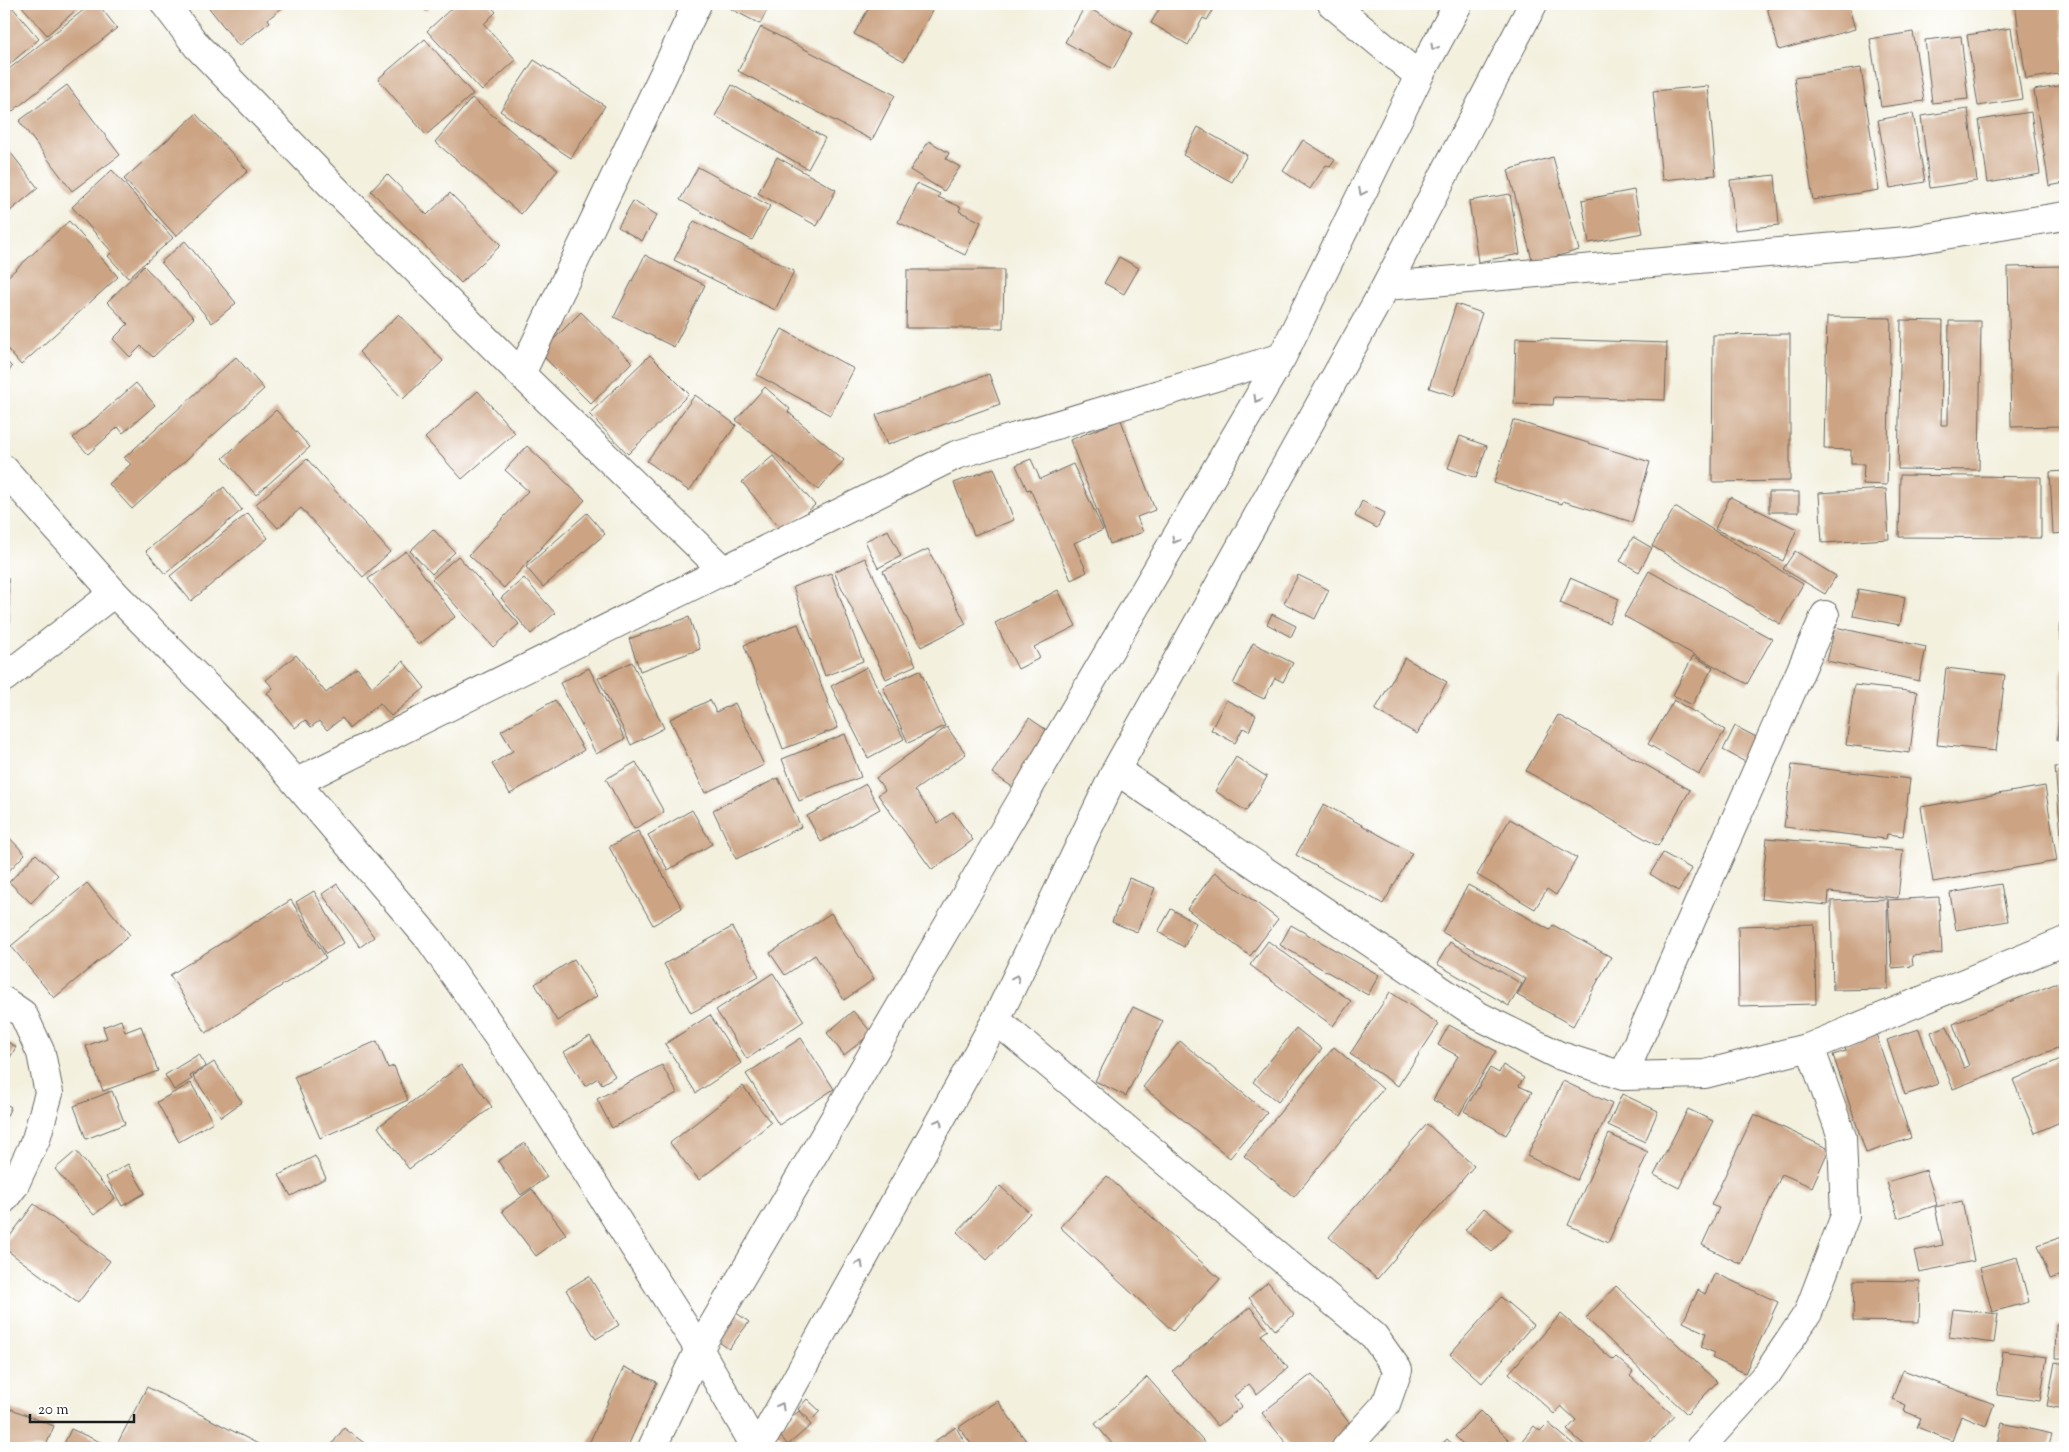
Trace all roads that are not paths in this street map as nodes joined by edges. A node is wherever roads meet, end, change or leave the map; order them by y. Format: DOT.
graph roads {
  1 [pos="165,4"];
  2 [pos="697,4"];
  3 [pos="1332,4"];
  4 [pos="1458,4"];
  5 [pos="1533,4"];
  6 [pos="1419,76"];
  7 [pos="2065,216"];
  8 [pos="1386,286"];
  9 [pos="1282,357"];
  10 [pos="520,374"];
  11 [pos="4,469"];
  12 [pos="724,571"];
  13 [pos="114,593"];
  14 [pos="1826,615"];
  15 [pos="4,678"];
  16 [pos="1116,770"];
  17 [pos="296,782"];
  18 [pos="2065,941"];
  19 [pos="4,1001"];
  20 [pos="996,1020"];
  21 [pos="1810,1047"];
  22 [pos="1623,1076"];
  23 [pos="4,1199"];
  24 [pos="699,1349"];
  25 [pos="652,1448"];
  26 [pos="757,1448"];
  27 [pos="1346,1448"];
  28 [pos="1700,1448"];
  1 -- 10 [label="street"];
  2 -- 10 [label="street"];
  3 -- 6 [label="street"];
  4 -- 6 [label="street, one-way"];
  5 -- 8 [label="street"];
  6 -- 9 [label="street, one-way"];
  7 -- 8 [label="street"];
  8 -- 16 [label="street"];
  9 -- 12 [label="street"];
  9 -- 24 [label="street, one-way"];
  10 -- 12 [label="street"];
  11 -- 13 [label="street"];
  12 -- 17 [label="street"];
  13 -- 15 [label="street"];
  13 -- 17 [label="street"];
  14 -- 22 [label="street"];
  20 -- 16 [label="street, one-way"];
  16 -- 22 [label="street"];
  17 -- 24 [label="street"];
  18 -- 21 [label="street"];
  19 -- 23 [label="street"];
  26 -- 20 [label="street, one-way"];
  20 -- 27 [label="street"];
  21 -- 22 [label="street"];
  21 -- 28 [label="street"];
  24 -- 25 [label="street"];
  24 -- 26 [label="street"];
}
